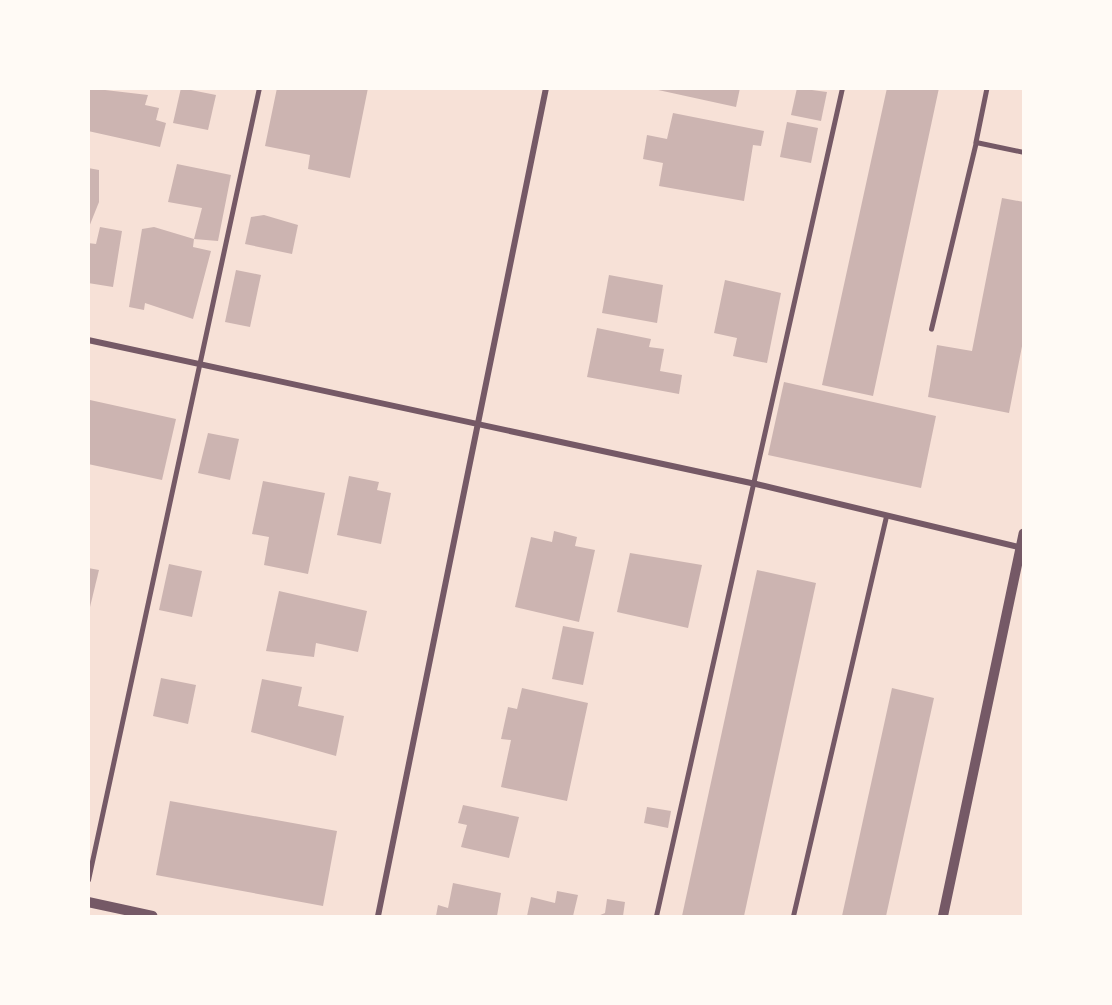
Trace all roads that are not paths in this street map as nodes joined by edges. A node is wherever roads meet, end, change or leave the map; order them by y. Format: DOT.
graph roads {
  1 [pos="259,88"];
  2 [pos="546,88"];
  3 [pos="842,88"];
  4 [pos="987,88"];
  5 [pos="976,142"];
  6 [pos="1023,152"];
  7 [pos="931,330"];
  8 [pos="88,340"];
  9 [pos="200,365"];
  10 [pos="475,426"];
  11 [pos="756,484"];
  12 [pos="886,516"];
  13 [pos="1023,533"];
  14 [pos="1022,548"];
  15 [pos="88,880"];
  16 [pos="88,902"];
  17 [pos="153,916"];
  18 [pos="378,916"];
  19 [pos="656,916"];
  20 [pos="793,916"];
  21 [pos="944,916"];
  1 -- 9 [label="lane"];
  2 -- 10 [label="street"];
  3 -- 11 [label="lane"];
  4 -- 5 [label="lane"];
  5 -- 6 [label="lane"];
  5 -- 7 [label="lane"];
  8 -- 9 [label="street"];
  9 -- 10 [label="street"];
  9 -- 15 [label="lane"];
  10 -- 11 [label="street"];
  10 -- 18 [label="street"];
  11 -- 12 [label="street"];
  11 -- 19 [label="lane"];
  12 -- 14 [label="street"];
  12 -- 20 [label="lane"];
  13 -- 14 [label="street"];
  14 -- 21 [label="street"];
  16 -- 17 [label="street"];
}
